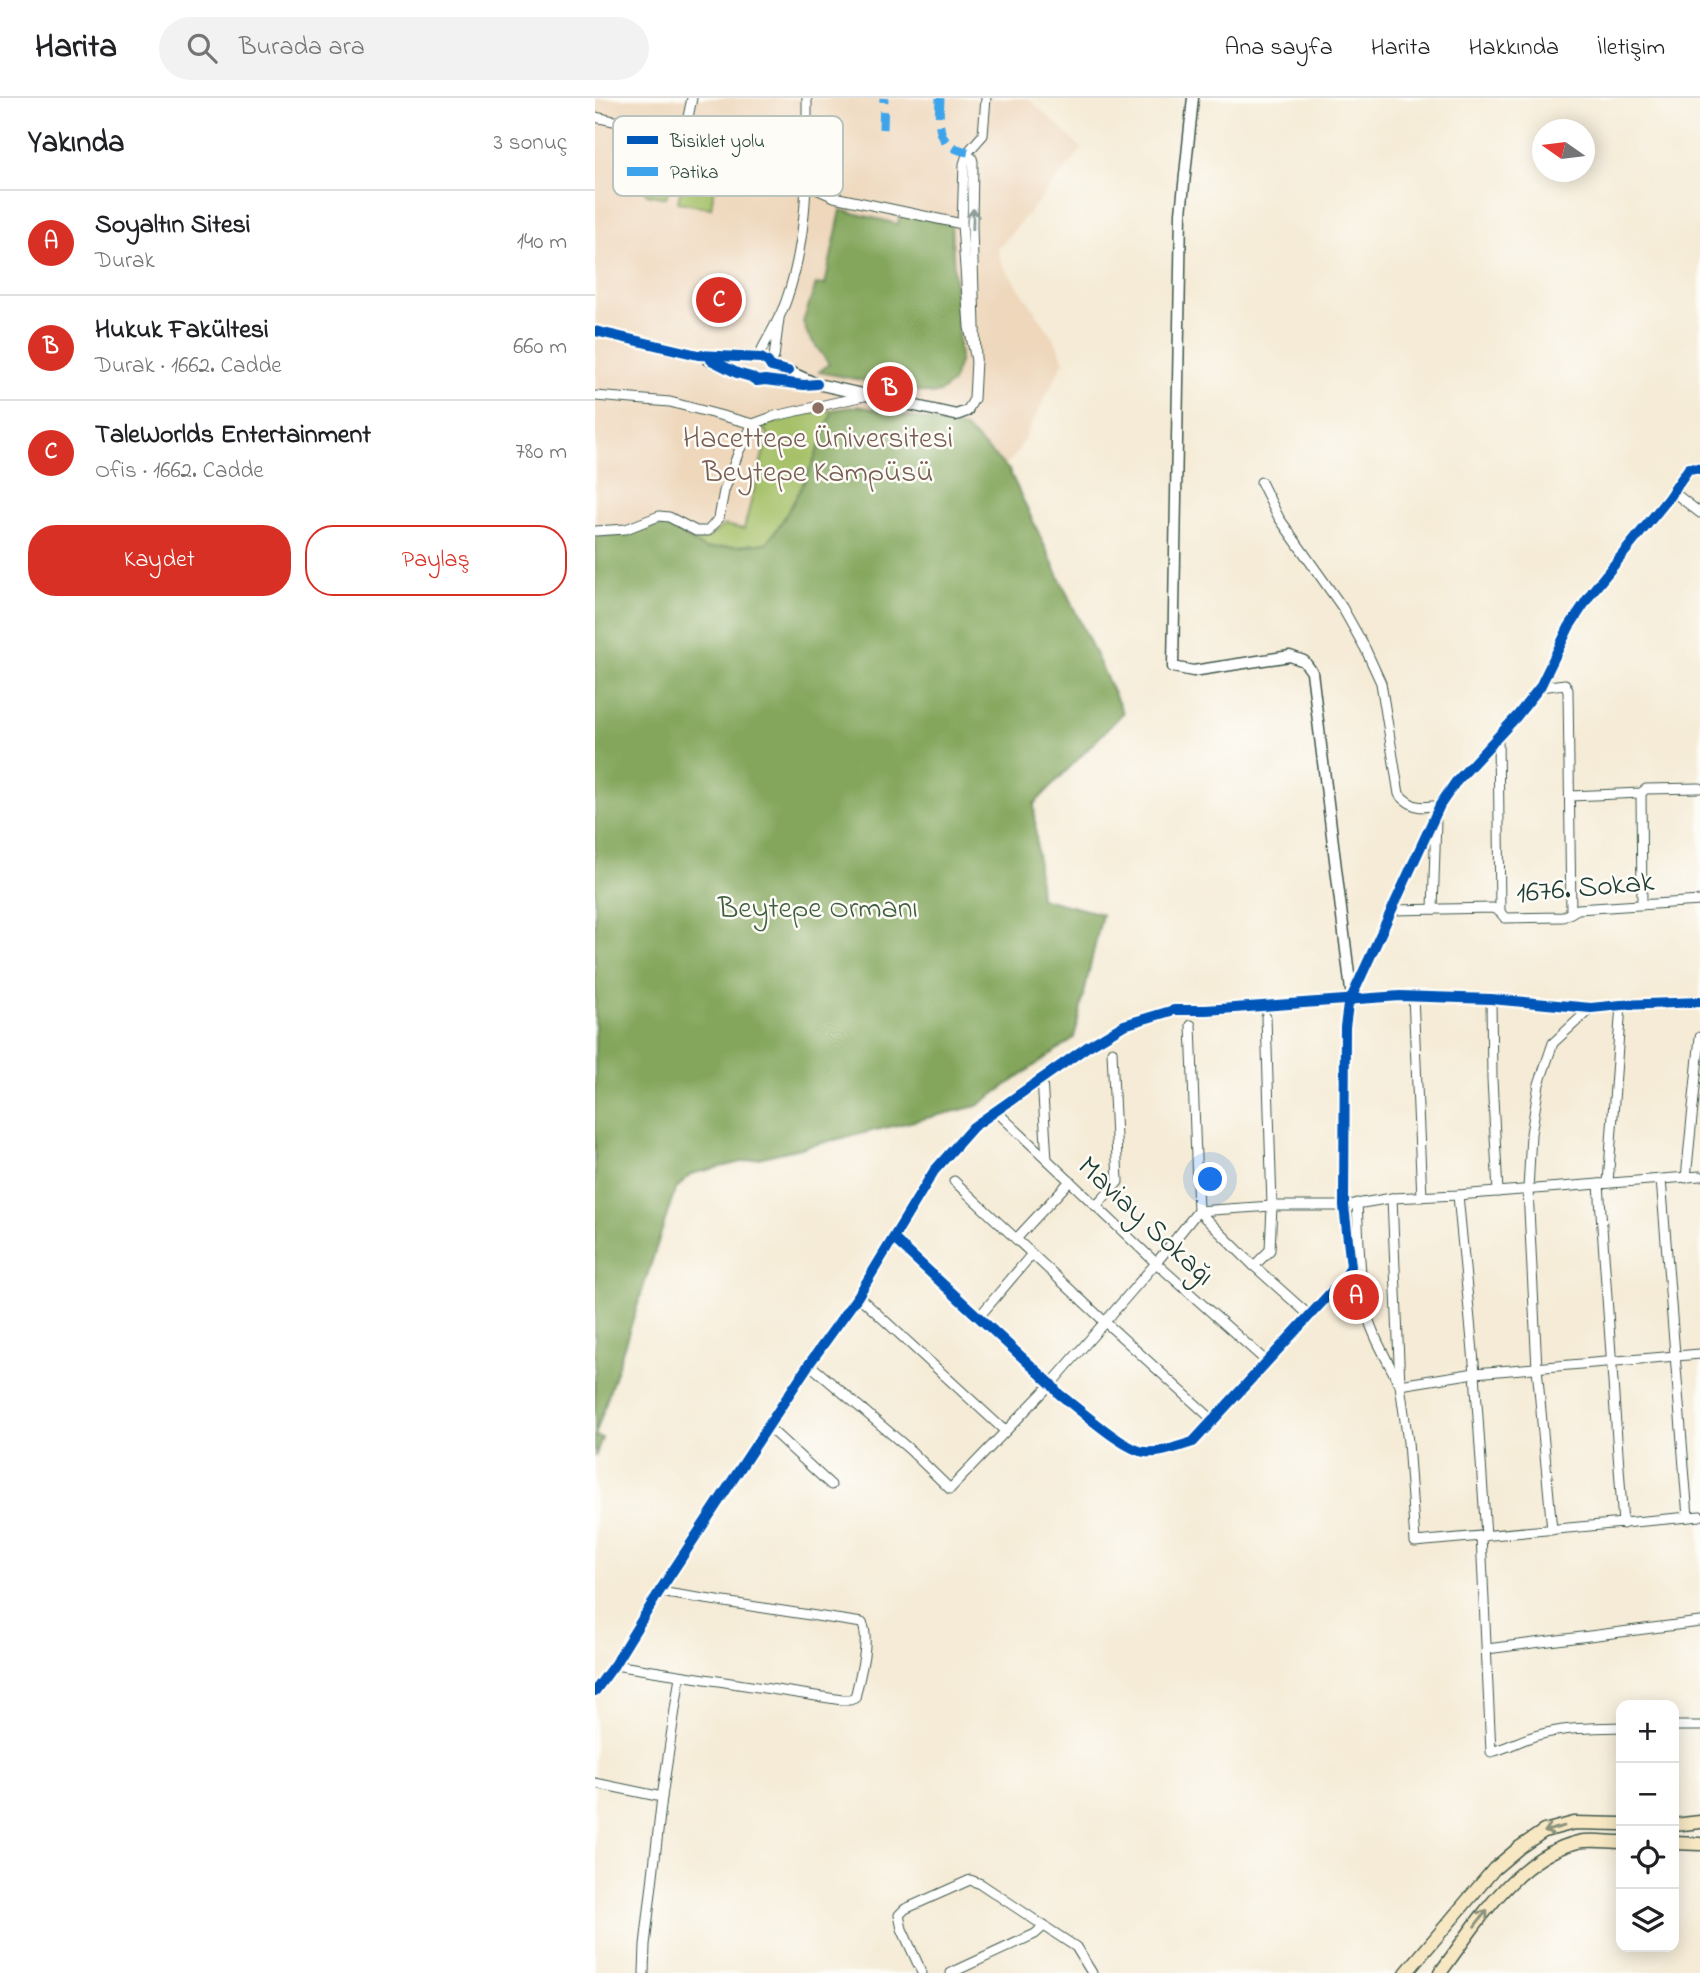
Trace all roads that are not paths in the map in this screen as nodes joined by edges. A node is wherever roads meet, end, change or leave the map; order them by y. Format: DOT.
graph roads {
  1 [pos="692,98"];
  2 [pos="807,98"];
  3 [pos="986,98"];
  4 [pos="1193,98"];
  5 [pos="688,116"];
  6 [pos="807,116"];
  7 [pos="595,117"];
  8 [pos="613,121"];
  9 [pos="967,156"];
  10 [pos="806,196"];
  11 [pos="832,196"];
  12 [pos="962,224"];
  13 [pos="779,317"];
  14 [pos="597,330"];
  15 [pos="698,355"];
  16 [pos="757,359"];
  17 [pos="976,360"];
  18 [pos="771,366"];
  19 [pos="751,377"];
  20 [pos="765,380"];
  21 [pos="817,384"];
  22 [pos="595,396"];
  23 [pos="864,396"];
  24 [pos="967,411"];
  25 [pos="756,428"];
  26 [pos="1700,469"];
  27 [pos="1261,482"];
  28 [pos="1672,491"];
  29 [pos="1700,513"];
  30 [pos="595,531"];
  31 [pos="1540,687"];
  32 [pos="1498,736"];
  33 [pos="1700,788"];
  34 [pos="1641,793"];
  35 [pos="1570,796"];
  36 [pos="1438,809"];
  37 [pos="1700,901"];
  38 [pos="1642,905"];
  39 [pos="1433,909"];
  40 [pos="1393,910"];
  41 [pos="1500,912"];
  42 [pos="1571,914"];
  43 [pos="1413,996"];
  44 [pos="1352,999"];
  45 [pos="1492,999"];
  46 [pos="1700,1002"];
  47 [pos="1621,1005"];
  48 [pos="1591,1008"];
  49 [pos="1266,1017"];
  50 [pos="1191,1025"];
  51 [pos="1700,1037"];
  52 [pos="1112,1051"];
  53 [pos="1042,1079"];
  54 [pos="996,1111"];
  55 [pos="1047,1160"];
  56 [pos="1700,1176"];
  57 [pos="1686,1178"];
  58 [pos="1661,1179"];
  59 [pos="954,1181"];
  60 [pos="1070,1181"];
  61 [pos="1604,1184"];
  62 [pos="1528,1190"];
  63 [pos="1498,1192"];
  64 [pos="1458,1195"];
  65 [pos="1422,1197"];
  66 [pos="1392,1198"];
  67 [pos="1357,1203"];
  68 [pos="1096,1206"];
  69 [pos="1272,1206"];
  70 [pos="1344,1206"];
  71 [pos="1198,1211"];
  72 [pos="894,1238"];
  73 [pos="1016,1238"];
  74 [pos="1032,1254"];
  75 [pos="1156,1263"];
  76 [pos="1254,1266"];
  77 [pos="858,1296"];
  78 [pos="1309,1315"];
  79 [pos="978,1318"];
  80 [pos="1105,1322"];
  81 [pos="1700,1354"];
  82 [pos="1675,1357"];
  83 [pos="1267,1362"];
  84 [pos="1612,1362"];
  85 [pos="809,1364"];
  86 [pos="1537,1368"];
  87 [pos="1475,1373"];
  88 [pos="1051,1384"];
  89 [pos="1400,1385"];
  90 [pos="1213,1420"];
  91 [pos="768,1427"];
  92 [pos="1005,1431"];
  93 [pos="831,1485"];
  94 [pos="1700,1516"];
  95 [pos="1688,1517"];
  96 [pos="1622,1524"];
  97 [pos="1552,1530"];
  98 [pos="1484,1536"];
  99 [pos="659,1592"];
  100 [pos="1700,1622"];
  101 [pos="1487,1649"];
  102 [pos="614,1665"];
  103 [pos="681,1676"];
  104 [pos="595,1691"];
  105 [pos="1679,1726"];
  106 [pos="1700,1726"];
  107 [pos="1616,1727"];
  108 [pos="595,1783"];
  109 [pos="662,1797"];
  110 [pos="1700,1822"];
  111 [pos="1616,1824"];
  112 [pos="1679,1824"];
  113 [pos="1616,1842"];
  114 [pos="1679,1843"];
  115 [pos="1700,1844"];
  116 [pos="1044,1926"];
  117 [pos="644,1973"];
  118 [pos="922,1973"];
  119 [pos="951,1973"];
  120 [pos="1092,1973"];
  121 [pos="1406,1973"];
  122 [pos="1440,1973"];
  1 -- 5 [label="street"];
  2 -- 6 [label="street"];
  3 -- 9 [label="street"];
  4 -- 44 [label="street"];
  7 -- 8 [label="street"];
  9 -- 12 [label="street"];
  17 -- 9 [label="street, one-way"];
  10 -- 13 [label="street"];
  11 -- 12 [label="street"];
  12 -- 17 [label="street"];
  13 -- 16 [label="street"];
  13 -- 18 [label="street"];
  14 -- 15 [label="street"];
  15 -- 16 [label="street"];
  15 -- 19 [label="street"];
  16 -- 18 [label="street"];
  16 -- 19 [label="street"];
  17 -- 24 [label="street"];
  18 -- 20 [label="street"];
  18 -- 21 [label="street"];
  19 -- 20 [label="street"];
  20 -- 21 [label="street"];
  21 -- 23 [label="street"];
  22 -- 25 [label="street"];
  23 -- 24 [label="street"];
  23 -- 25 [label="street"];
  25 -- 30 [label="street"];
  26 -- 28 [label="street"];
  27 -- 36 [label="street"];
  28 -- 29 [label="street"];
  28 -- 31 [label="street"];
  31 -- 32 [label="street"];
  31 -- 35 [label="street"];
  32 -- 36 [label="street"];
  32 -- 41 [label="street"];
  33 -- 34 [label="street"];
  34 -- 35 [label="street"];
  34 -- 38 [label="street"];
  35 -- 42 [label="street"];
  36 -- 39 [label="street"];
  36 -- 40 [label="street"];
  37 -- 38 [label="street, 1676. Sokak"];
  38 -- 42 [label="street, 1676. Sokak"];
  39 -- 40 [label="street, 1676. Sokak"];
  39 -- 41 [label="street, 1676. Sokak"];
  40 -- 44 [label="street"];
  41 -- 42 [label="street, 1676. Sokak"];
  43 -- 44 [label="street"];
  43 -- 45 [label="street"];
  43 -- 65 [label="street"];
  44 -- 53 [label="street"];
  44 -- 70 [label="street"];
  45 -- 48 [label="street"];
  45 -- 63 [label="street"];
  46 -- 47 [label="street"];
  47 -- 48 [label="street"];
  47 -- 61 [label="street"];
  48 -- 62 [label="street"];
  49 -- 69 [label="street"];
  50 -- 71 [label="street"];
  51 -- 57 [label="street"];
  52 -- 68 [label="street"];
  53 -- 54 [label="street"];
  53 -- 55 [label="street"];
  54 -- 55 [label="street, Maviay Sokağı"];
  54 -- 72 [label="street"];
  55 -- 60 [label="street, Maviay Sokağı"];
  56 -- 57 [label="street"];
  57 -- 58 [label="street"];
  58 -- 61 [label="street"];
  58 -- 82 [label="street"];
  59 -- 73 [label="street"];
  60 -- 68 [label="street, Maviay Sokağı"];
  60 -- 73 [label="street"];
  61 -- 62 [label="street"];
  61 -- 84 [label="street"];
  62 -- 63 [label="street"];
  62 -- 86 [label="street"];
  63 -- 64 [label="street"];
  64 -- 65 [label="street"];
  64 -- 87 [label="street"];
  65 -- 66 [label="street"];
  66 -- 67 [label="street"];
  66 -- 89 [label="street"];
  67 -- 70 [label="street"];
  67 -- 89 [label="street"];
  68 -- 75 [label="street, Maviay Sokağı"];
  69 -- 70 [label="street"];
  69 -- 71 [label="street"];
  69 -- 76 [label="street"];
  70 -- 78 [label="street"];
  71 -- 75 [label="street"];
  71 -- 76 [label="street"];
  72 -- 77 [label="street"];
  72 -- 79 [label="street"];
  73 -- 74 [label="street"];
  74 -- 79 [label="street"];
  74 -- 80 [label="street"];
  75 -- 80 [label="street"];
  75 -- 83 [label="street, Maviay Sokağı"];
  76 -- 78 [label="street"];
  77 -- 85 [label="street"];
  77 -- 92 [label="street"];
  78 -- 83 [label="street"];
  79 -- 88 [label="street"];
  80 -- 88 [label="street"];
  80 -- 90 [label="street"];
  81 -- 82 [label="street"];
  82 -- 84 [label="street"];
  82 -- 95 [label="street"];
  83 -- 90 [label="street"];
  84 -- 86 [label="street"];
  84 -- 96 [label="street"];
  85 -- 91 [label="street"];
  85 -- 92 [label="street"];
  86 -- 87 [label="street"];
  86 -- 97 [label="street"];
  87 -- 89 [label="street"];
  87 -- 98 [label="street"];
  88 -- 90 [label="street"];
  88 -- 92 [label="street"];
  89 -- 98 [label="street"];
  91 -- 93 [label="street"];
  91 -- 99 [label="street"];
  94 -- 95 [label="street"];
  95 -- 96 [label="street"];
  96 -- 97 [label="street"];
  97 -- 98 [label="street"];
  98 -- 101 [label="street"];
  99 -- 102 [label="street"];
  99 -- 103 [label="street"];
  100 -- 101 [label="street"];
  101 -- 107 [label="street"];
  102 -- 103 [label="street"];
  102 -- 104 [label="street"];
  103 -- 109 [label="street"];
  105 -- 106 [label="street"];
  108 -- 109 [label="street"];
  109 -- 117 [label="street"];
  110 -- 112 [label="main road"];
  111 -- 121 [label="main road, one-way"];
  122 -- 113 [label="main road, one-way"];
  114 -- 115 [label="main road"];
  116 -- 118 [label="street"];
  116 -- 119 [label="street"];
  116 -- 120 [label="street"];
}
